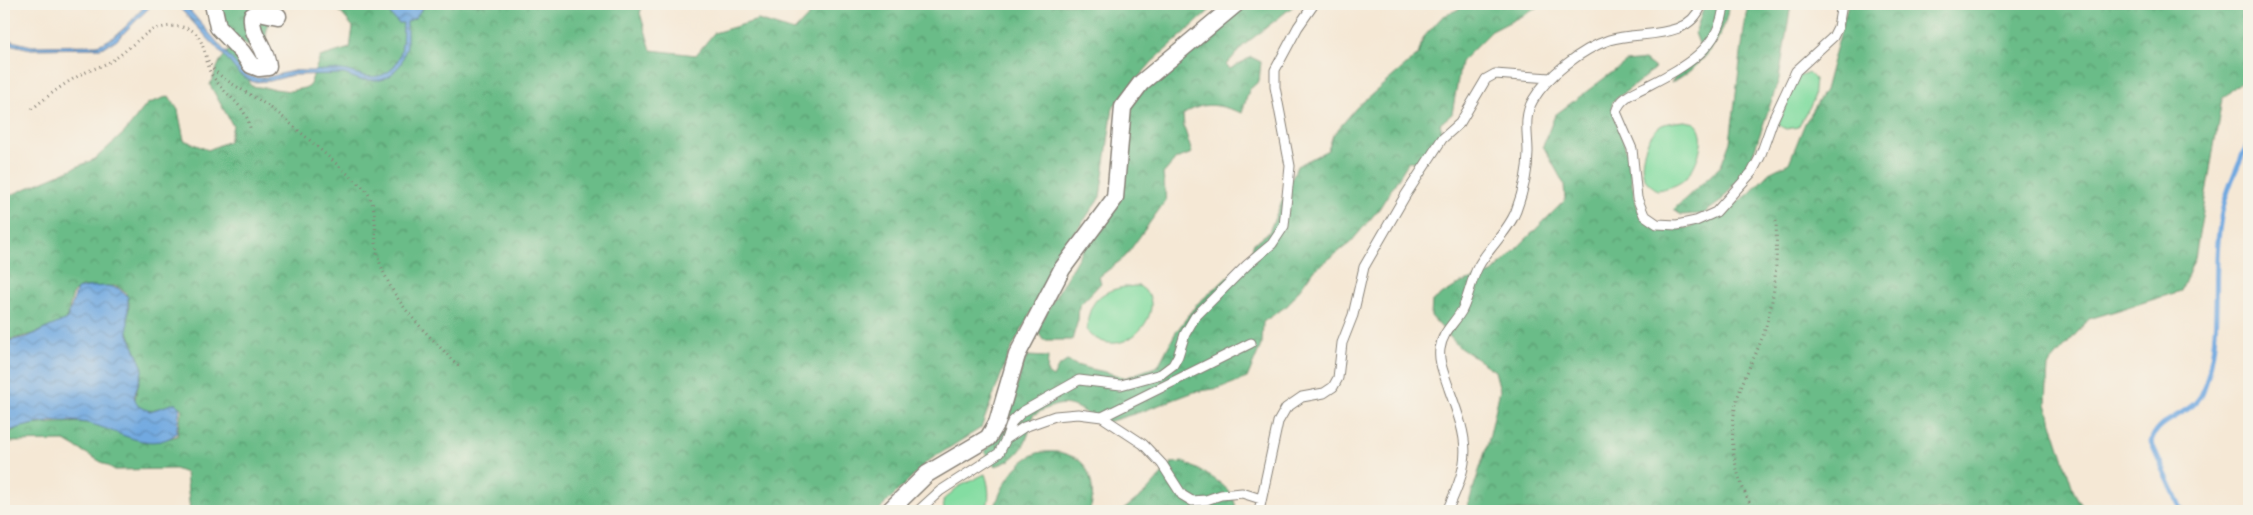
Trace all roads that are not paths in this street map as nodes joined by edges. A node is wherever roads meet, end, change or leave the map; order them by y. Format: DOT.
graph roads {
  1 [pos="213,4"];
  2 [pos="1236,4"];
  3 [pos="1314,4"];
  4 [pos="1702,4"];
  5 [pos="1724,4"];
  6 [pos="1842,4"];
  7 [pos="278,16"];
  8 [pos="1550,78"];
  9 [pos="1251,343"];
  10 [pos="1102,417"];
  11 [pos="1006,439"];
  12 [pos="1260,499"];
  13 [pos="889,511"];
  14 [pos="918,511"];
  15 [pos="1259,511"];
  16 [pos="1447,511"];
  1 -- 7 [label="street"];
  2 -- 13 [label="street"];
  3 -- 11 [label="lane"];
  4 -- 8 [label="lane"];
  5 -- 6 [label="lane"];
  8 -- 12 [label="lane"];
  8 -- 16 [label="lane"];
  9 -- 10 [label="lane"];
  10 -- 11 [label="lane"];
  10 -- 12 [label="lane"];
  11 -- 14 [label="lane"];
  12 -- 15 [label="lane"];
}
